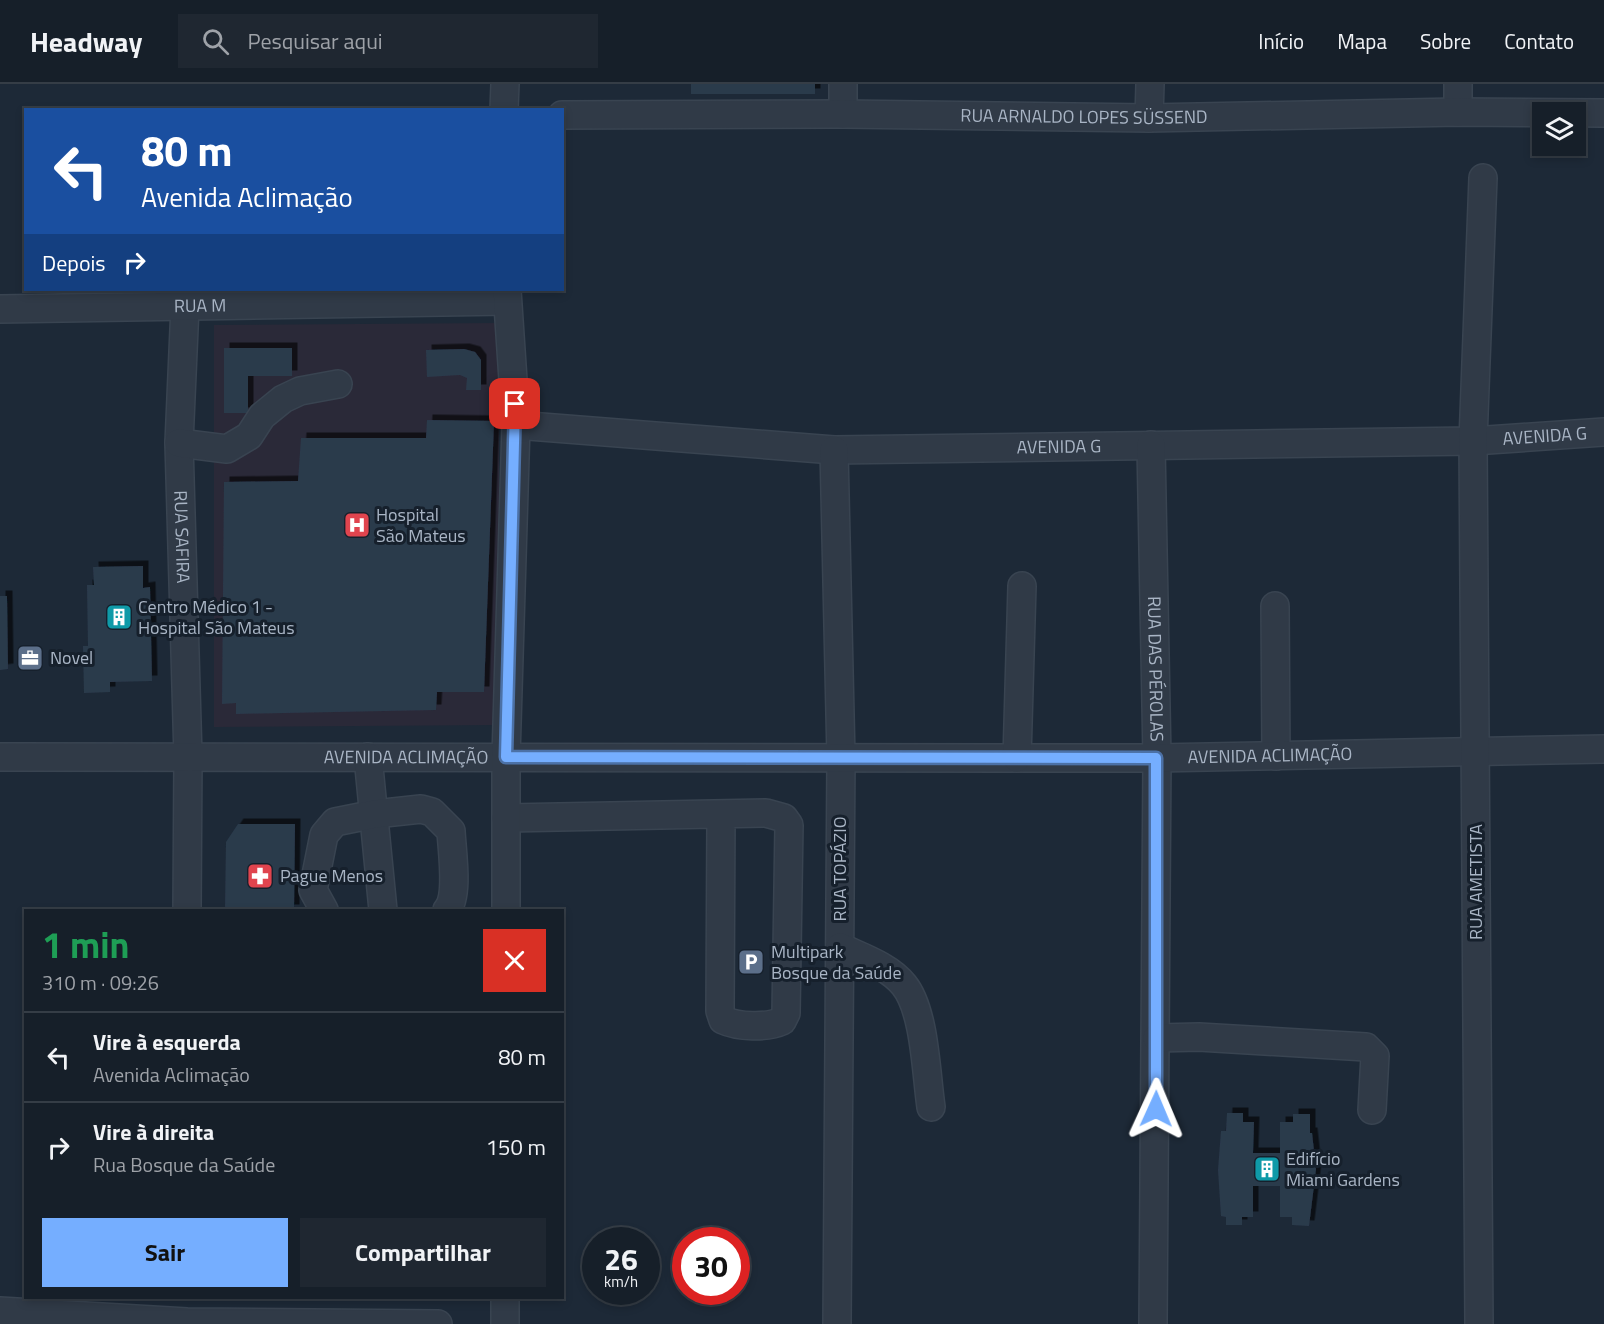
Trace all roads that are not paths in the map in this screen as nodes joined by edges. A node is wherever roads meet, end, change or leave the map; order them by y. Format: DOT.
graph roads {
  1 [pos="505,84"];
  2 [pos="843,84"];
  3 [pos="1150,84"];
  4 [pos="1458,84"];
  5 [pos="504,108"];
  6 [pos="1458,112"];
  7 [pos="1604,113"];
  8 [pos="843,114"];
  9 [pos="564,115"];
  10 [pos="1149,118"];
  11 [pos="1483,178"];
  12 [pos="507,295"];
  13 [pos="185,306"];
  14 [pos="0,309"];
  15 [pos="338,384"];
  16 [pos="516,425"];
  17 [pos="1604,432"];
  18 [pos="1473,441"];
  19 [pos="179,442"];
  20 [pos="1151,445"];
  21 [pos="834,450"];
  22 [pos="1022,586"];
  23 [pos="1275,606"];
  24 [pos="1604,748"];
  25 [pos="1474,753"];
  26 [pos="1276,756"];
  27 [pos="0,757"];
  28 [pos="188,757"];
  29 [pos="368,757"];
  30 [pos="506,757"];
  31 [pos="841,758"];
  32 [pos="1017,758"];
  33 [pos="1156,758"];
  34 [pos="375,814"];
  35 [pos="721,816"];
  36 [pos="506,818"];
  37 [pos="187,909"];
  38 [pos="323,909"];
  39 [pos="383,909"];
  40 [pos="448,909"];
  41 [pos="506,909"];
  42 [pos="840,947"];
  43 [pos="1157,1038"];
  44 [pos="931,1107"];
  45 [pos="1372,1110"];
  46 [pos="505,1299"];
  47 [pos="0,1311"];
  48 [pos="187,1315"];
  49 [pos="438,1324"];
  50 [pos="505,1324"];
  51 [pos="837,1324"];
  52 [pos="1153,1324"];
  53 [pos="1479,1324"];
  1 -- 5 [label="street"];
  2 -- 8 [label="street"];
  3 -- 10 [label="street"];
  4 -- 6 [label="street"];
  6 -- 7 [label="street, RUA ARNALDO LOPES SÜSSEND"];
  6 -- 10 [label="street, RUA ARNALDO LOPES SÜSSEND"];
  8 -- 9 [label="street, RUA ARNALDO LOPES SÜSSEND"];
  8 -- 10 [label="street, RUA ARNALDO LOPES SÜSSEND"];
  11 -- 18 [label="street, RUA AMETISTA"];
  12 -- 13 [label="street, RUA M"];
  12 -- 16 [label="street"];
  13 -- 14 [label="street, RUA M"];
  13 -- 19 [label="street, RUA SAFIRA"];
  15 -- 19 [label="street"];
  16 -- 21 [label="street, AVENIDA G"];
  16 -- 30 [label="street"];
  17 -- 18 [label="street, AVENIDA G"];
  18 -- 20 [label="street, AVENIDA G"];
  18 -- 25 [label="street, RUA AMETISTA"];
  19 -- 28 [label="street, RUA SAFIRA"];
  20 -- 21 [label="street, AVENIDA G"];
  20 -- 33 [label="street, RUA DAS PÉROLAS"];
  21 -- 31 [label="street, RUA TOPÁZIO"];
  22 -- 32 [label="street"];
  23 -- 26 [label="street"];
  24 -- 25 [label="street, AVENIDA ACLIMAÇÃO"];
  25 -- 26 [label="street, AVENIDA ACLIMAÇÃO"];
  25 -- 53 [label="street, RUA AMETISTA"];
  26 -- 33 [label="street, AVENIDA ACLIMAÇÃO"];
  27 -- 28 [label="street, AVENIDA ACLIMAÇÃO"];
  28 -- 29 [label="street, AVENIDA ACLIMAÇÃO"];
  28 -- 37 [label="street, RUA SAFIRA"];
  29 -- 30 [label="street, AVENIDA ACLIMAÇÃO"];
  29 -- 34 [label="street"];
  30 -- 31 [label="street, AVENIDA ACLIMAÇÃO"];
  30 -- 36 [label="street"];
  31 -- 32 [label="street, AVENIDA ACLIMAÇÃO"];
  31 -- 42 [label="street, RUA TOPÁZIO"];
  32 -- 33 [label="street, AVENIDA ACLIMAÇÃO"];
  33 -- 43 [label="street, RUA DAS PÉROLAS"];
  34 -- 38 [label="street"];
  34 -- 39 [label="street"];
  34 -- 40 [label="street"];
  35 -- 35 [label="street"];
  35 -- 36 [label="street"];
  36 -- 41 [label="street"];
  42 -- 44 [label="street"];
  42 -- 51 [label="street, RUA TOPÁZIO"];
  43 -- 45 [label="street"];
  43 -- 52 [label="street, RUA DAS PÉROLAS"];
  46 -- 50 [label="street"];
  47 -- 48 [label="street"];
  48 -- 49 [label="street"];
}
